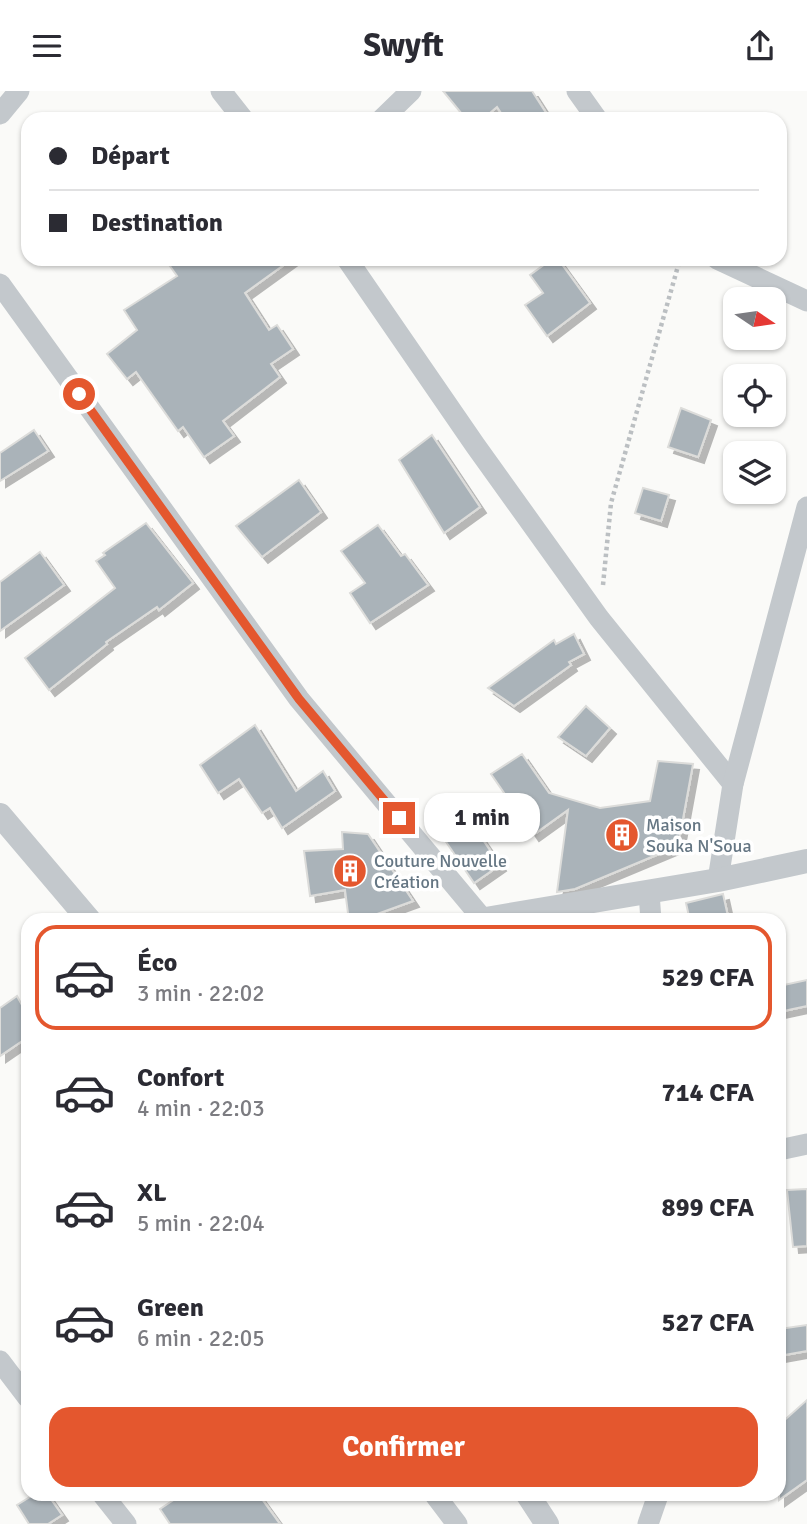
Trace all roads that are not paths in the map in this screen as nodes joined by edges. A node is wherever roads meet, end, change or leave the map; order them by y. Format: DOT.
graph roads {
  1 [pos="19,91"];
  2 [pos="221,91"];
  3 [pos="411,91"];
  4 [pos="577,91"];
  5 [pos="238,112"];
  6 [pos="389,112"];
  7 [pos="592,112"];
  8 [pos="0,114"];
  9 [pos="352,266"];
  10 [pos="732,266"];
  11 [pos="0,284"];
  12 [pos="807,301"];
  13 [pos="807,507"];
  14 [pos="733,784"];
  15 [pos="0,815"];
  16 [pos="807,862"];
  17 [pos="718,880"];
  18 [pos="649,892"];
  19 [pos="83,913"];
  20 [pos="473,913"];
  21 [pos="516,913"];
  22 [pos="650,913"];
  23 [pos="807,1144"];
  24 [pos="786,1148"];
  25 [pos="0,1361"];
  26 [pos="21,1389"];
  27 [pos="108,1501"];
  28 [pos="440,1501"];
  29 [pos="532,1501"];
  30 [pos="656,1501"];
  31 [pos="126,1524"];
  32 [pos="457,1524"];
  33 [pos="547,1524"];
  34 [pos="648,1524"];
  1 -- 8 [label="street"];
  2 -- 5 [label="street"];
  3 -- 6 [label="street"];
  4 -- 7 [label="street"];
  9 -- 14 [label="street"];
  10 -- 12 [label="street"];
  11 -- 20 [label="street"];
  13 -- 14 [label="street"];
  14 -- 17 [label="street"];
  15 -- 19 [label="street"];
  16 -- 17 [label="street"];
  17 -- 18 [label="street"];
  18 -- 21 [label="street"];
  18 -- 22 [label="street"];
  23 -- 24 [label="street"];
  25 -- 26 [label="street"];
  27 -- 31 [label="street"];
  28 -- 32 [label="street"];
  29 -- 33 [label="street"];
  30 -- 34 [label="street"];
}
